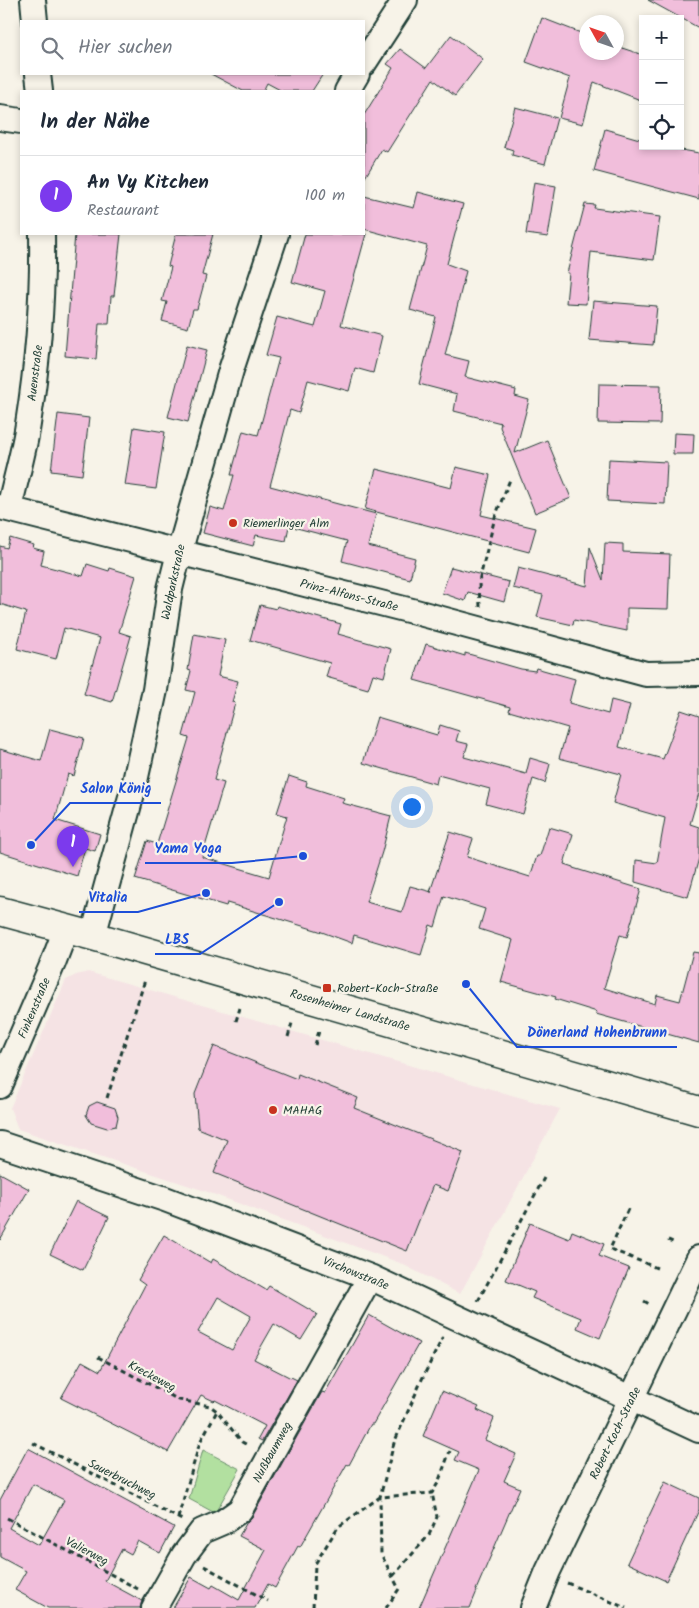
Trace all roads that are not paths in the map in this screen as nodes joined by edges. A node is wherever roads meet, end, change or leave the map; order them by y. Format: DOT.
graph roads {
  1 [pos="33,0"];
  2 [pos="405,0"];
  3 [pos="35,20"];
  4 [pos="365,60"];
  5 [pos="38,75"];
  6 [pos="356,75"];
  7 [pos="40,90"];
  8 [pos="348,90"];
  9 [pos="0,118"];
  10 [pos="20,121"];
  11 [pos="42,235"];
  12 [pos="276,235"];
  13 [pos="4,508"];
  14 [pos="179,553"];
  15 [pos="699,673"];
  16 [pos="0,911"];
  17 [pos="66,929"];
  18 [pos="93,936"];
  19 [pos="0,1086"];
  20 [pos="699,1111"];
  21 [pos="0,1144"];
  22 [pos="699,1258"];
  23 [pos="370,1277"];
  24 [pos="632,1399"];
  25 [pos="699,1430"];
  26 [pos="156,1604"];
  27 [pos="533,1608"];
  1 -- 3 [label="street"];
  2 -- 4 [label="street"];
  5 -- 7 [label="street"];
  6 -- 8 [label="street"];
  9 -- 10 [label="street"];
  11 -- 13 [label="street, Auenstraße"];
  12 -- 14 [label="street, Waldparkstraße"];
  13 -- 14 [label="street, Prinz-Alfons-Straße"];
  14 -- 15 [label="street, Prinz-Alfons-Straße"];
  14 -- 18 [label="street, Waldparkstraße"];
  16 -- 17 [label="main road, Rosenheimer Landstraße"];
  17 -- 18 [label="main road, Rosenheimer Landstraße"];
  17 -- 19 [label="street, Finkenstraße"];
  18 -- 20 [label="main road, Rosenheimer Landstraße"];
  21 -- 23 [label="street, Virchowstraße"];
  22 -- 24 [label="street, Robert-Koch-Straße"];
  23 -- 24 [label="street, Virchowstraße"];
  23 -- 26 [label="street, Nußbaumweg"];
  24 -- 25 [label="street, Virchowstraße"];
  24 -- 27 [label="street, Robert-Koch-Straße"];
}
